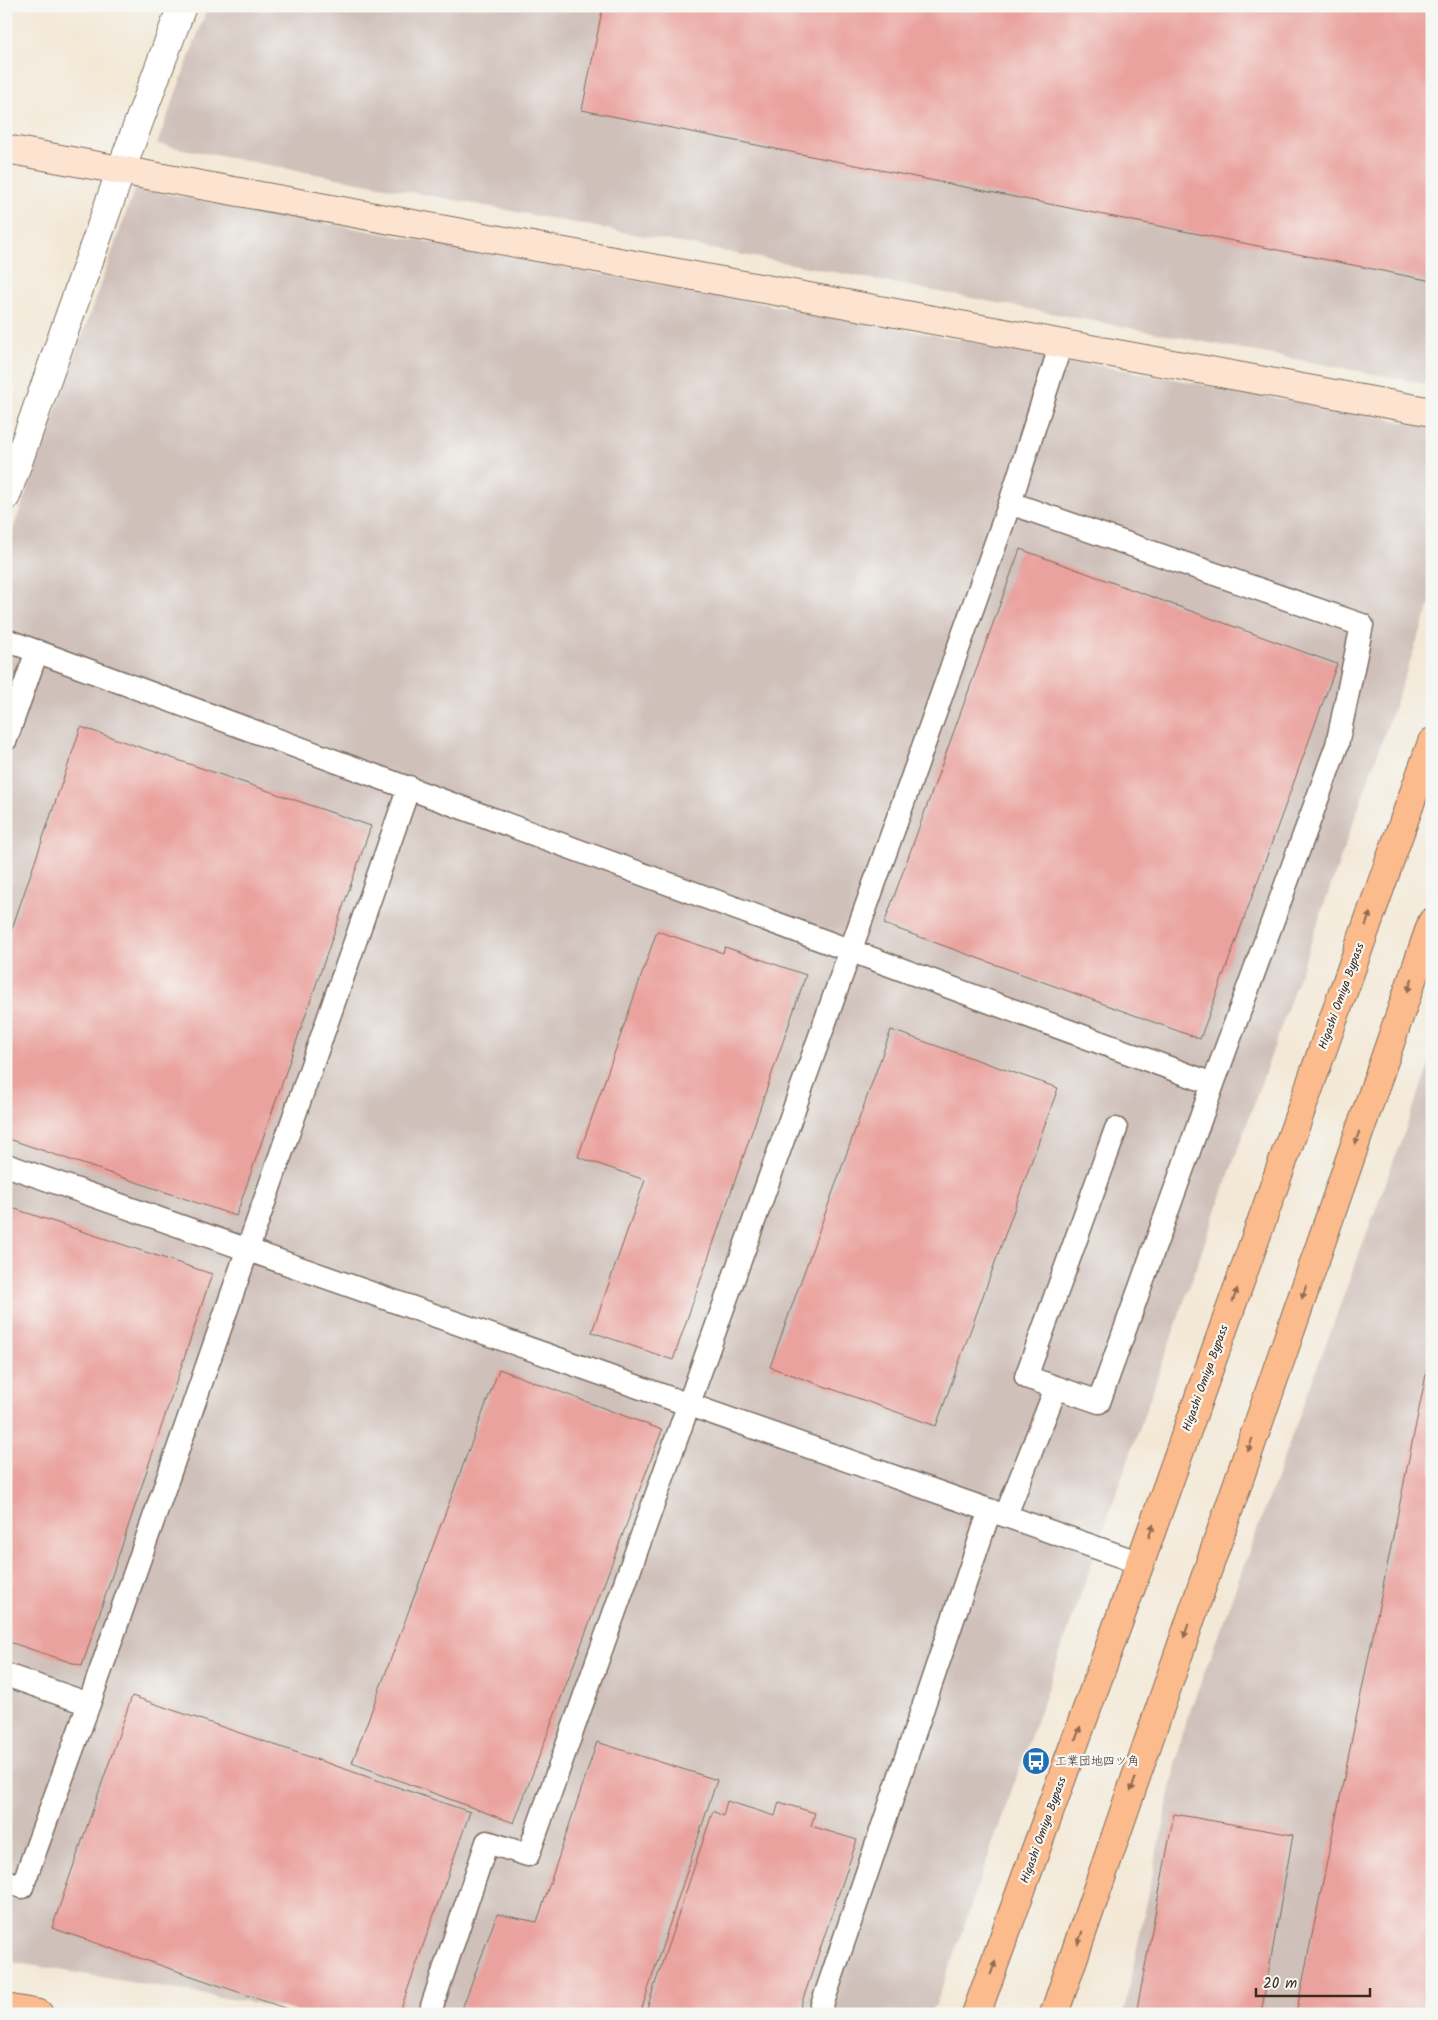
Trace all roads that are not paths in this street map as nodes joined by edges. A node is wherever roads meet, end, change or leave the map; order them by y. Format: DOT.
graph roads {
  1 [pos="182,6"];
  2 [pos="6,149"];
  3 [pos="121,170"];
  4 [pos="1061,344"];
  5 [pos="1432,412"];
  6 [pos="6,496"];
  7 [pos="1010,503"];
  8 [pos="6,640"];
  9 [pos="37,651"];
  10 [pos="6,738"];
  11 [pos="1432,742"];
  12 [pos="409,787"];
  13 [pos="1432,922"];
  14 [pos="851,950"];
  15 [pos="1213,1084"];
  16 [pos="1116,1129"];
  17 [pos="6,1165"];
  18 [pos="248,1250"];
  19 [pos="1056,1388"];
  20 [pos="689,1404"];
  21 [pos="998,1513"];
  22 [pos="1140,1563"];
  23 [pos="6,1675"];
  24 [pos="89,1704"];
  25 [pos="6,1881"];
  26 [pos="432,2006"];
  27 [pos="6,2008"];
  28 [pos="40,2014"];
  29 [pos="819,2014"];
  30 [pos="976,2014"];
  31 [pos="1054,2014"];
  1 -- 3 [label="street"];
  2 -- 3 [label="street"];
  3 -- 4 [label="street"];
  3 -- 6 [label="street"];
  4 -- 5 [label="street"];
  4 -- 7 [label="lane"];
  7 -- 14 [label="lane"];
  7 -- 15 [label="lane"];
  8 -- 9 [label="lane"];
  9 -- 10 [label="lane"];
  9 -- 12 [label="lane"];
  22 -- 11 [label="main road, Higashi Omiya Bypass, one-way"];
  12 -- 14 [label="lane"];
  12 -- 18 [label="lane"];
  13 -- 31 [label="main road, one-way"];
  14 -- 15 [label="lane"];
  14 -- 20 [label="lane"];
  15 -- 19 [label="lane"];
  16 -- 19 [label="lane"];
  17 -- 18 [label="lane"];
  18 -- 20 [label="lane"];
  18 -- 24 [label="lane"];
  19 -- 21 [label="lane"];
  20 -- 21 [label="lane"];
  20 -- 26 [label="lane"];
  21 -- 22 [label="lane"];
  21 -- 29 [label="lane"];
  30 -- 22 [label="main road, Higashi Omiya Bypass, one-way"];
  23 -- 24 [label="lane"];
  24 -- 25 [label="lane"];
  27 -- 28 [label="main road"];
}
